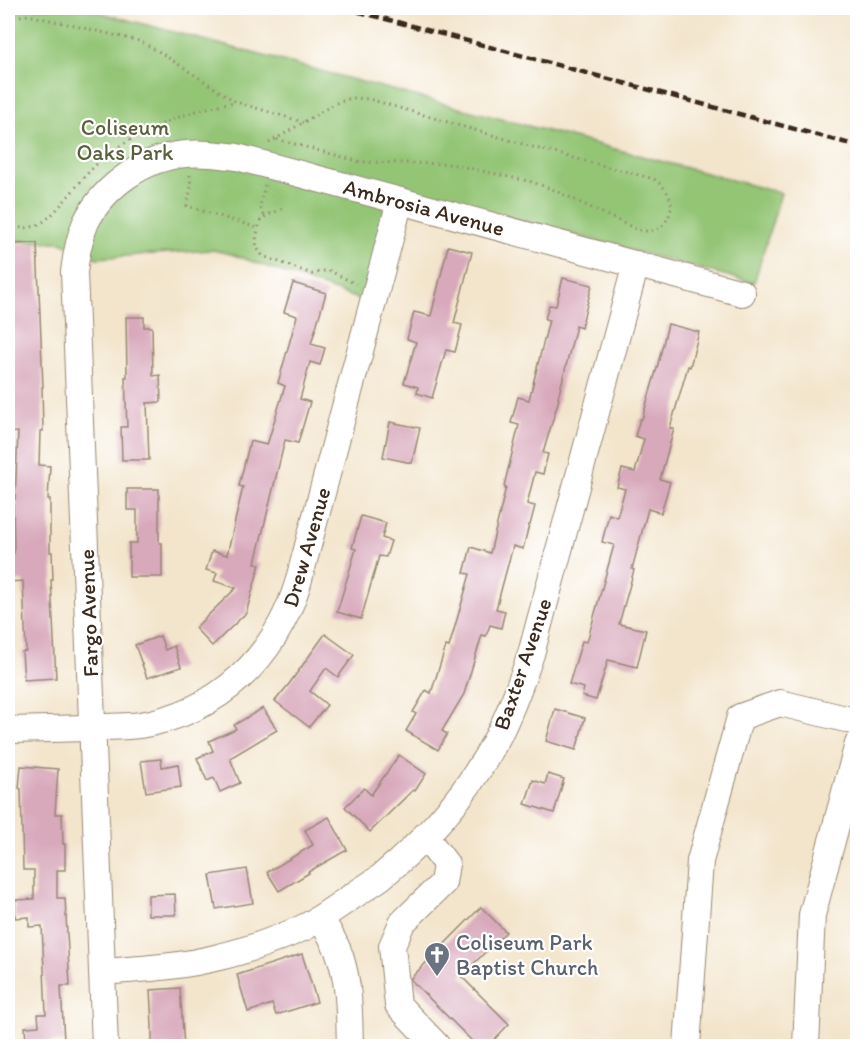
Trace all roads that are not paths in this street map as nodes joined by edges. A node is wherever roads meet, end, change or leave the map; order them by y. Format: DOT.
graph roads {
  1 [pos="111,188"];
  2 [pos="400,201"];
  3 [pos="636,264"];
  4 [pos="742,293"];
  5 [pos="858,722"];
  6 [pos="93,728"];
  7 [pos="8,730"];
  8 [pos="858,744"];
  9 [pos="425,837"];
  10 [pos="321,918"];
  11 [pos="102,972"];
  12 [pos="408,1017"];
  13 [pos="105,1047"];
  14 [pos="350,1047"];
  15 [pos="408,1047"];
  16 [pos="437,1047"];
  17 [pos="687,1047"];
  18 [pos="806,1047"];
  1 -- 2 [label="street, Ambrosia Avenue"];
  1 -- 6 [label="street, Fargo Avenue"];
  2 -- 3 [label="street, Ambrosia Avenue"];
  2 -- 6 [label="street, Drew Avenue"];
  3 -- 4 [label="street, Ambrosia Avenue"];
  3 -- 9 [label="street, Baxter Avenue"];
  5 -- 17 [label="street"];
  6 -- 7 [label="street, Drew Avenue"];
  6 -- 11 [label="street, Fargo Avenue"];
  8 -- 18 [label="street"];
  9 -- 10 [label="street, Baxter Avenue"];
  9 -- 12 [label="street"];
  10 -- 11 [label="street, Baxter Avenue"];
  10 -- 14 [label="street"];
  11 -- 13 [label="street, Fargo Avenue"];
  12 -- 15 [label="street"];
  12 -- 16 [label="street"];
}
